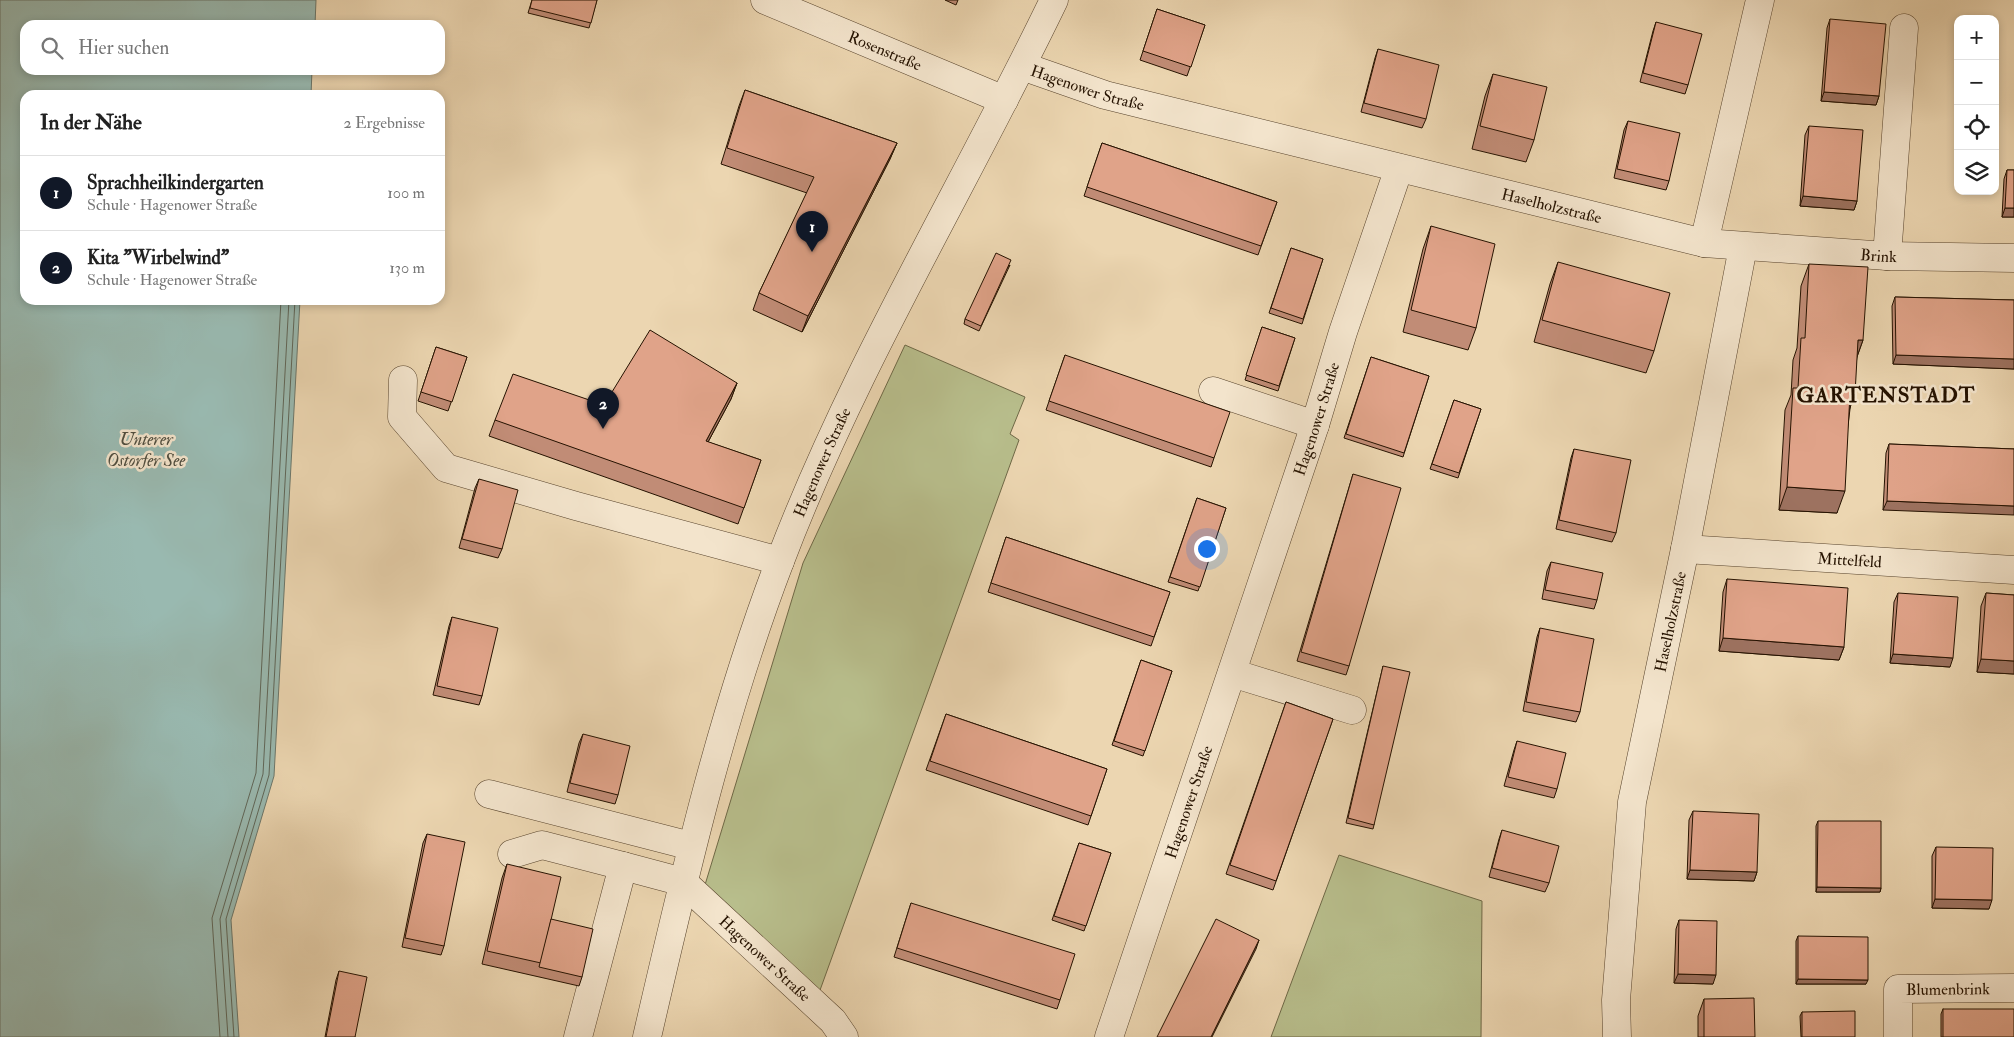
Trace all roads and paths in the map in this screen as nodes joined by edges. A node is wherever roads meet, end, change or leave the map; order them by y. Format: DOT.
graph roads {
  1 [pos="766,0"];
  2 [pos="1054,0"];
  3 [pos="1760,0"];
  4 [pos="808,8"];
  5 [pos="1904,28"];
  6 [pos="1022,66"];
  7 [pos="1004,100"];
  8 [pos="1399,168"];
  9 [pos="1704,243"];
  10 [pos="1743,246"];
  11 [pos="1887,256"];
  12 [pos="2014,258"];
  13 [pos="403,380"];
  14 [pos="1212,391"];
  15 [pos="1315,425"];
  16 [pos="1684,550"];
  17 [pos="780,561"];
  18 [pos="2014,570"];
  19 [pos="1232,673"];
  20 [pos="1352,710"];
  21 [pos="489,794"];
  22 [pos="692,846"];
  23 [pos="512,854"];
  24 [pos="623,866"];
  25 [pos="683,882"];
  26 [pos="2014,988"];
  27 [pos="578,1037"];
  28 [pos="646,1037"];
  29 [pos="844,1037"];
  30 [pos="1109,1037"];
  31 [pos="1617,1037"];
  32 [pos="1898,1037"];
  1 -- 4 [label="street, Rosenstraße"];
  2 -- 6 [label="street, Hagenower Straße"];
  3 -- 9 [label="street"];
  4 -- 7 [label="street, Rosenstraße"];
  5 -- 11 [label="street"];
  6 -- 7 [label="street, Hagenower Straße"];
  6 -- 8 [label="street, Hagenower Straße"];
  7 -- 17 [label="street, Hagenower Straße"];
  8 -- 9 [label="street, Haselholzstraße"];
  8 -- 15 [label="street, Hagenower Straße"];
  9 -- 10 [label="street, Haselholzstraße"];
  10 -- 11 [label="street, Brink"];
  10 -- 16 [label="street, Haselholzstraße"];
  11 -- 12 [label="street, Brink"];
  13 -- 17 [label="street"];
  14 -- 15 [label="street"];
  15 -- 19 [label="street, Hagenower Straße"];
  16 -- 18 [label="street, Mittelfeld"];
  16 -- 31 [label="street, Haselholzstraße"];
  17 -- 22 [label="street, Hagenower Straße"];
  19 -- 20 [label="street"];
  19 -- 30 [label="street, Hagenower Straße"];
  21 -- 22 [label="street"];
  22 -- 25 [label="street, Hagenower Straße"];
  23 -- 24 [label="street"];
  24 -- 25 [label="street"];
  24 -- 27 [label="street"];
  25 -- 28 [label="street, Hagenower Straße"];
  25 -- 29 [label="street, Hagenower Straße"];
  26 -- 32 [label="street, Blumenbrink"];
}
